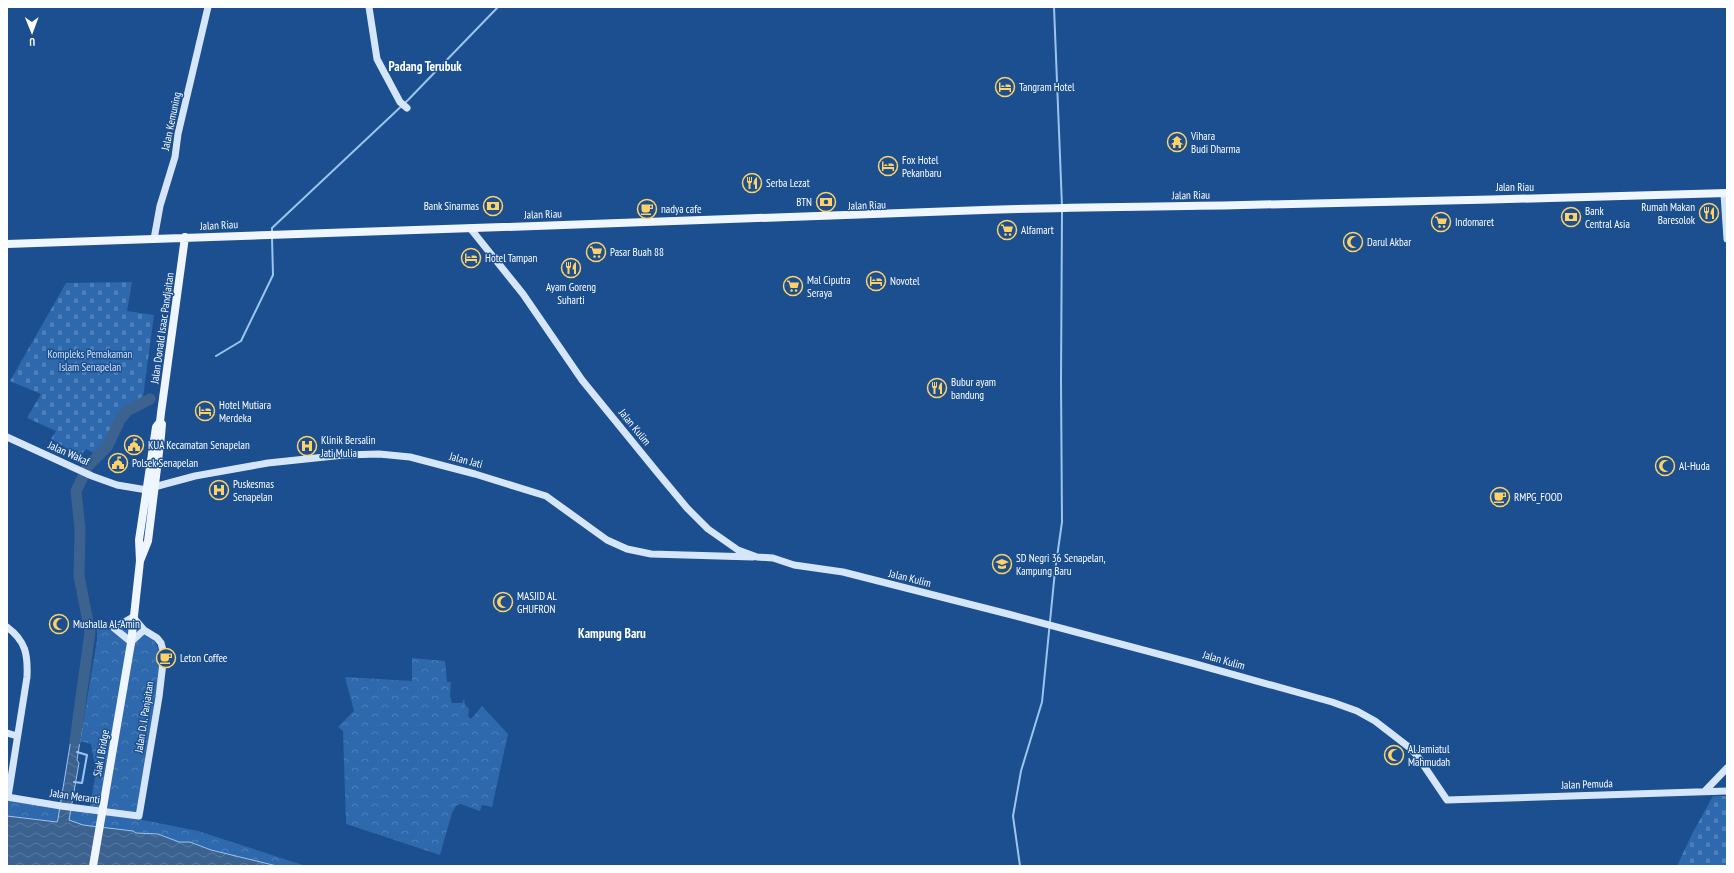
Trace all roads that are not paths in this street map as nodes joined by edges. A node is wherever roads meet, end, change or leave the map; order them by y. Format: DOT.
graph roads {
  1 [pos="208,7"];
  2 [pos="369,7"];
  3 [pos="404,105"];
  4 [pos="1725,194"];
  5 [pos="470,228"];
  6 [pos="185,238"];
  7 [pos="154,239"];
  8 [pos="1727,239"];
  9 [pos="7,244"];
  10 [pos="7,437"];
  11 [pos="150,489"];
  12 [pos="757,557"];
  13 [pos="133,617"];
  14 [pos="7,627"];
  15 [pos="144,630"];
  16 [pos="131,642"];
  17 [pos="7,733"];
  18 [pos="17,736"];
  19 [pos="1727,768"];
  20 [pos="1705,791"];
  21 [pos="1727,791"];
  22 [pos="7,797"];
  23 [pos="1447,800"];
  24 [pos="139,816"];
  25 [pos="93,866"];
  1 -- 7 [label="main road, Jalan Kemuning"];
  2 -- 3 [label="main road"];
  4 -- 5 [label="main road, Jalan Riau"];
  4 -- 8 [label="main road"];
  5 -- 6 [label="main road, Jalan Riau"];
  5 -- 12 [label="main road, Jalan Kulim"];
  6 -- 7 [label="main road, Jalan Riau"];
  6 -- 11 [label="main road, Jalan Donald Isaac Pandjaitan"];
  7 -- 9 [label="main road, Jalan Riau"];
  10 -- 11 [label="main road, Jalan Wakaf"];
  11 -- 12 [label="main road, Jalan Jati"];
  11 -- 13 [label="main road, Jalan Donald Isaac Pandjaitan"];
  12 -- 23 [label="main road, Jalan Kulim"];
  13 -- 15 [label="main road, Jalan D. I. Panjaitan"];
  13 -- 16 [label="main road, Jalan Donald Isaac Pandjaitan"];
  13 -- 16 [label="main road"];
  14 -- 18 [label="main road"];
  15 -- 16 [label="main road"];
  15 -- 24 [label="main road, Jalan D. I. Panjaitan"];
  16 -- 25 [label="main road, Siak I Bridge, bridge"];
  17 -- 18 [label="main road"];
  18 -- 22 [label="main road"];
  19 -- 20 [label="main road"];
  20 -- 21 [label="main road, Jalan Pemuda"];
  20 -- 23 [label="main road, Jalan Pemuda"];
  22 -- 24 [label="main road, Jalan Meranti"];
}
